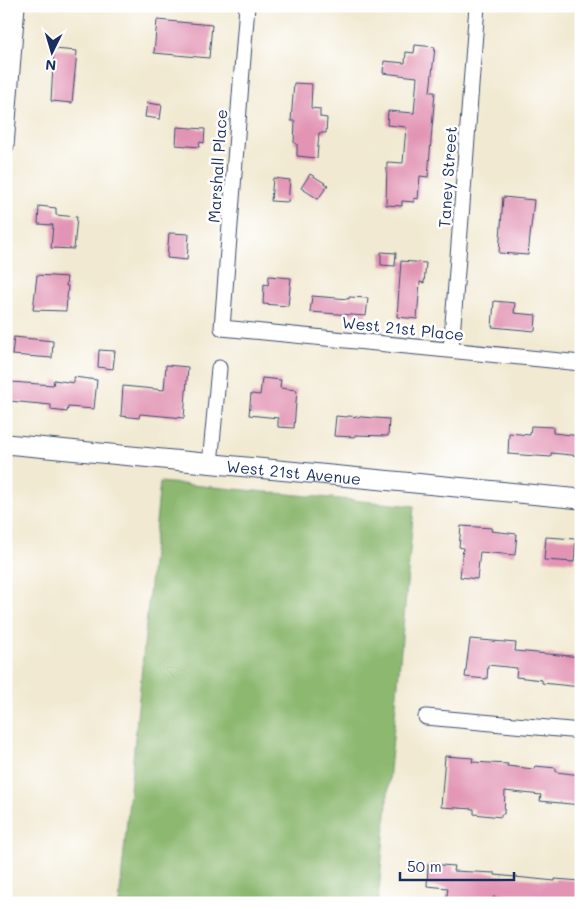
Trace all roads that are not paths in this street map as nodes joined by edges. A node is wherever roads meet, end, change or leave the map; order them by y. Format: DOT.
graph roads {
  1 [pos="17,6"];
  2 [pos="247,6"];
  3 [pos="477,6"];
  4 [pos="6,146"];
  5 [pos="222,328"];
  6 [pos="451,350"];
  7 [pos="581,363"];
  8 [pos="219,368"];
  9 [pos="6,444"];
  10 [pos="210,464"];
  11 [pos="581,499"];
  12 [pos="426,717"];
  13 [pos="581,731"];
  1 -- 4 [label="street"];
  2 -- 5 [label="street, Marshall Place"];
  3 -- 6 [label="street, Taney Street"];
  5 -- 6 [label="street, West 21st Place"];
  6 -- 7 [label="street, West 21st Place"];
  8 -- 10 [label="street"];
  9 -- 10 [label="street, West 21st Avenue"];
  10 -- 11 [label="street, West 21st Avenue"];
  12 -- 13 [label="street"];
}
